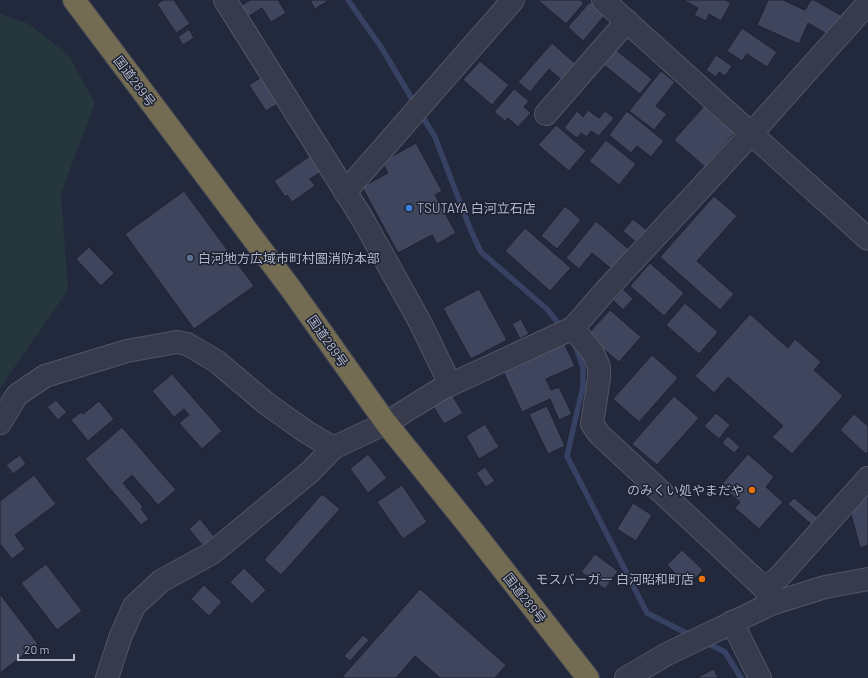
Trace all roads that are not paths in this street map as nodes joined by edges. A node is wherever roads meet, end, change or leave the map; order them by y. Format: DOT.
graph roads {
  1 [pos="74,0"];
  2 [pos="225,0"];
  3 [pos="513,0"];
  4 [pos="603,0"];
  5 [pos="868,3"];
  6 [pos="627,21"];
  7 [pos="546,114"];
  8 [pos="752,133"];
  9 [pos="345,192"];
  10 [pos="868,239"];
  11 [pos="573,328"];
  12 [pos="450,384"];
  13 [pos="0,423"];
  14 [pos="386,423"];
  15 [pos="333,448"];
  16 [pos="868,478"];
  17 [pos="868,579"];
  18 [pos="768,596"];
  19 [pos="732,622"];
  20 [pos="107,678"];
  21 [pos="588,678"];
  22 [pos="626,678"];
  23 [pos="760,678"];
  1 -- 14 [label="highway, 国道289号"];
  2 -- 9 [label="street"];
  3 -- 9 [label="street"];
  4 -- 6 [label="street"];
  5 -- 8 [label="street"];
  6 -- 7 [label="street"];
  6 -- 8 [label="street"];
  8 -- 10 [label="street"];
  8 -- 11 [label="street"];
  9 -- 12 [label="street"];
  11 -- 12 [label="street"];
  11 -- 18 [label="street"];
  12 -- 14 [label="street"];
  13 -- 15 [label="street"];
  14 -- 15 [label="street"];
  14 -- 21 [label="highway, 国道289号"];
  15 -- 20 [label="street"];
  16 -- 18 [label="street"];
  17 -- 18 [label="street"];
  18 -- 19 [label="street"];
  19 -- 22 [label="street"];
  19 -- 23 [label="street"];
}
